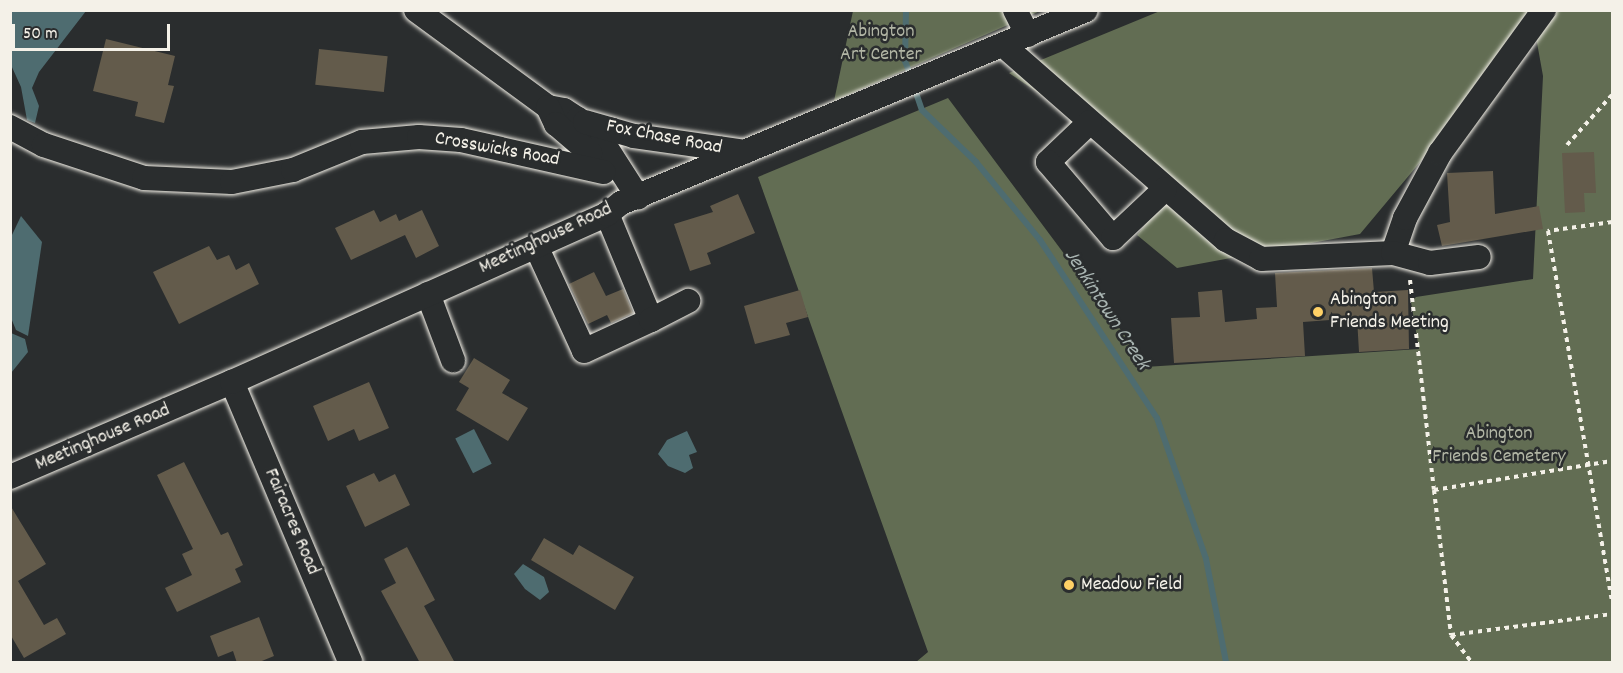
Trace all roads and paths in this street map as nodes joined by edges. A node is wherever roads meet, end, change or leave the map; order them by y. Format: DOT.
graph roads {
  1 [pos="416,10"];
  2 [pos="1015,10"];
  3 [pos="1086,10"];
  4 [pos="1544,10"];
  5 [pos="1028,34"];
  6 [pos="992,50"];
  7 [pos="1612,95"];
  8 [pos="548,107"];
  9 [pos="578,119"];
  10 [pos="1090,122"];
  11 [pos="10,127"];
  12 [pos="1567,145"];
  13 [pos="750,153"];
  14 [pos="603,172"];
  15 [pos="1165,189"];
  16 [pos="622,205"];
  17 [pos="1612,222"];
  18 [pos="536,246"];
  19 [pos="1401,256"];
  20 [pos="1479,257"];
  21 [pos="428,294"];
  22 [pos="688,301"];
  23 [pos="651,320"];
  24 [pos="453,360"];
  25 [pos="232,382"];
  26 [pos="1612,461"];
  27 [pos="1589,466"];
  28 [pos="10,477"];
  29 [pos="1434,490"];
  30 [pos="1612,603"];
  31 [pos="1612,615"];
  32 [pos="1451,635"];
  33 [pos="350,663"];
  34 [pos="1471,663"];
  1 -- 8 [label="street, Fox Chase Road"];
  2 -- 5 [label="street"];
  3 -- 5 [label="street, Meetinghouse Road"];
  4 -- 19 [label="street"];
  5 -- 6 [label="street, Meetinghouse Road"];
  6 -- 10 [label="street"];
  6 -- 13 [label="street, Meetinghouse Road"];
  7 -- 12 [label="path"];
  8 -- 9 [label="street, Fox Chase Road"];
  8 -- 14 [label="street, Fox Chase Road"];
  9 -- 13 [label="street, Fox Chase Road"];
  9 -- 16 [label="street, Fox Chase Road"];
  10 -- 15 [label="street"];
  10 -- 15 [label="street"];
  11 -- 14 [label="street, Crosswicks Road"];
  13 -- 16 [label="street, Meetinghouse Road"];
  14 -- 16 [label="street, Fox Chase Road"];
  15 -- 19 [label="street"];
  16 -- 18 [label="street, Meetinghouse Road"];
  16 -- 23 [label="street"];
  17 -- 27 [label="path"];
  18 -- 21 [label="street, Meetinghouse Road"];
  18 -- 23 [label="street"];
  19 -- 20 [label="street"];
  19 -- 29 [label="path"];
  21 -- 24 [label="street"];
  21 -- 25 [label="street, Meetinghouse Road"];
  22 -- 23 [label="street"];
  25 -- 28 [label="street, Meetinghouse Road"];
  25 -- 33 [label="street, Fairacres Road"];
  26 -- 27 [label="path"];
  27 -- 29 [label="path"];
  27 -- 30 [label="path"];
  29 -- 32 [label="path"];
  31 -- 32 [label="path"];
  32 -- 34 [label="path"];
}
